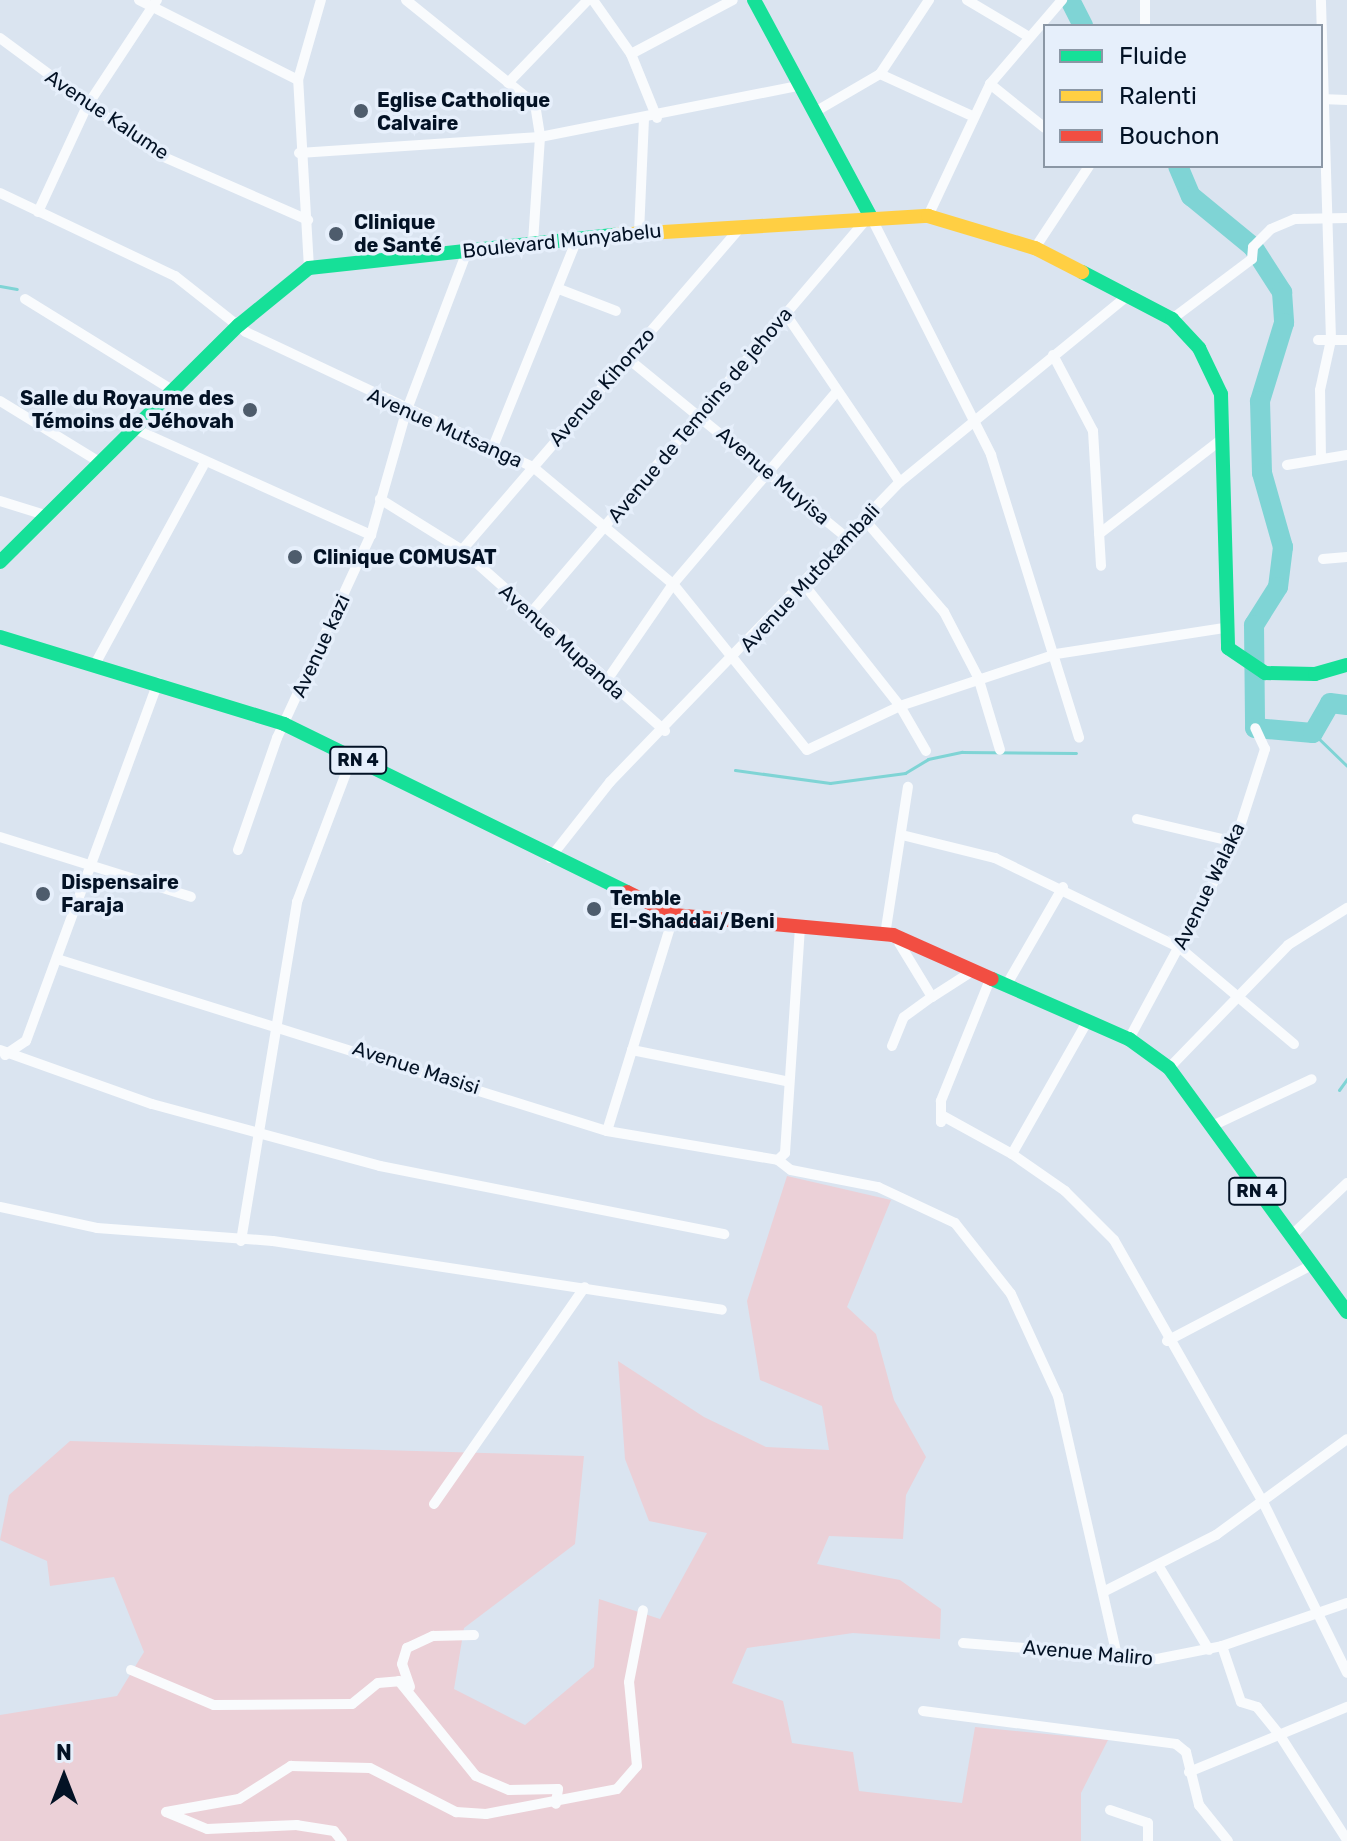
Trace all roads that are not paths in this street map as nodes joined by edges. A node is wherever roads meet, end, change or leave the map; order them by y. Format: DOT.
graph roads {
  1 [pos="139,0"];
  2 [pos="321,0"];
  3 [pos="406,0"];
  4 [pos="590,0"];
  5 [pos="733,0"];
  6 [pos="754,0"];
  7 [pos="929,0"];
  8 [pos="967,0"];
  9 [pos="1062,0"];
  10 [pos="1145,0"];
  11 [pos="1321,0"];
  12 [pos="155,4"];
  13 [pos="1145,24"];
  14 [pos="1321,24"];
  15 [pos="1026,35"];
  16 [pos="0,38"];
  17 [pos="631,54"];
  18 [pos="880,74"];
  19 [pos="298,80"];
  20 [pos="508,83"];
  21 [pos="990,84"];
  22 [pos="797,86"];
  23 [pos="1323,99"];
  24 [pos="1347,100"];
  25 [pos="87,106"];
  26 [pos="813,113"];
  27 [pos="972,116"];
  28 [pos="657,118"];
  29 [pos="644,119"];
  30 [pos="1043,126"];
  31 [pos="540,137"];
  32 [pos="1323,139"];
  33 [pos="299,153"];
  34 [pos="1088,168"];
  35 [pos="0,193"];
  36 [pos="38,212"];
  37 [pos="870,215"];
  38 [pos="928,216"];
  39 [pos="1347,218"];
  40 [pos="1325,219"];
  41 [pos="308,220"];
  42 [pos="744,225"];
  43 [pos="639,233"];
  44 [pos="578,237"];
  45 [pos="533,243"];
  46 [pos="1035,248"];
  47 [pos="467,251"];
  48 [pos="309,268"];
  49 [pos="559,289"];
  50 [pos="1130,294"];
  51 [pos="25,299"];
  52 [pos="616,311"];
  53 [pos="785,313"];
  54 [pos="1172,319"];
  55 [pos="239,325"];
  56 [pos="1318,340"];
  57 [pos="1331,340"];
  58 [pos="1347,340"];
  59 [pos="1053,355"];
  60 [pos="626,357"];
  61 [pos="174,391"];
  62 [pos="837,391"];
  63 [pos="0,401"];
  64 [pos="406,412"];
  65 [pos="701,416"];
  66 [pos="974,416"];
  67 [pos="135,429"];
  68 [pos="1222,439"];
  69 [pos="493,447"];
  70 [pos="1347,455"];
  71 [pos="1321,459"];
  72 [pos="101,463"];
  73 [pos="1287,465"];
  74 [pos="203,466"];
  75 [pos="533,467"];
  76 [pos="770,474"];
  77 [pos="900,482"];
  78 [pos="380,499"];
  79 [pos="0,501"];
  80 [pos="45,515"];
  81 [pos="864,519"];
  82 [pos="606,528"];
  83 [pos="1099,534"];
  84 [pos="371,535"];
  85 [pos="845,536"];
  86 [pos="462,550"];
  87 [pos="1347,557"];
  88 [pos="1323,559"];
  89 [pos="0,562"];
  90 [pos="1101,566"];
  91 [pos="802,582"];
  92 [pos="673,584"];
  93 [pos="530,614"];
  94 [pos="1224,628"];
  95 [pos="0,637"];
  96 [pos="1056,654"];
  97 [pos="737,655"];
  98 [pos="1347,665"];
  99 [pos="94,666"];
  100 [pos="978,677"];
  101 [pos="158,681"];
  102 [pos="605,683"];
  103 [pos="900,706"];
  104 [pos="284,724"];
  105 [pos="1255,728"];
  106 [pos="665,731"];
  107 [pos="1079,738"];
  108 [pos="1000,750"];
  109 [pos="926,751"];
  110 [pos="352,757"];
  111 [pos="908,787"];
  112 [pos="1137,819"];
  113 [pos="906,836"];
  114 [pos="0,837"];
  115 [pos="1235,842"];
  116 [pos="238,850"];
  117 [pos="549,859"];
  118 [pos="94,865"];
  119 [pos="1063,887"];
  120 [pos="191,897"];
  121 [pos="1347,908"];
  122 [pos="674,915"];
  123 [pos="800,929"];
  124 [pos="889,935"];
  125 [pos="1180,948"];
  126 [pos="57,959"];
  127 [pos="976,969"];
  128 [pos="991,977"];
  129 [pos="1007,984"];
  130 [pos="1241,992"];
  131 [pos="932,997"];
  132 [pos="1087,1022"];
  133 [pos="273,1027"];
  134 [pos="1129,1039"];
  135 [pos="1294,1044"];
  136 [pos="892,1046"];
  137 [pos="632,1050"];
  138 [pos="2,1054"];
  139 [pos="1169,1068"];
  140 [pos="1312,1079"];
  141 [pos="786,1081"];
  142 [pos="1212,1126"];
  143 [pos="607,1131"];
  144 [pos="255,1133"];
  145 [pos="1012,1154"];
  146 [pos="778,1160"];
  147 [pos="1347,1183"];
  148 [pos="0,1207"];
  149 [pos="724,1234"];
  150 [pos="1289,1237"];
  151 [pos="241,1241"];
  152 [pos="1310,1266"];
  153 [pos="585,1287"];
  154 [pos="722,1310"];
  155 [pos="1347,1312"];
  156 [pos="1167,1341"];
  157 [pos="1347,1439"];
  158 [pos="434,1504"];
  159 [pos="1264,1504"];
  160 [pos="1158,1565"];
  161 [pos="1103,1592"];
  162 [pos="1347,1603"];
  163 [pos="643,1610"];
  164 [pos="1316,1614"];
  165 [pos="474,1635"];
  166 [pos="963,1643"];
  167 [pos="1222,1646"];
  168 [pos="1209,1650"];
  169 [pos="1117,1655"];
  170 [pos="131,1670"];
  171 [pos="1347,1673"];
  172 [pos="410,1687"];
  173 [pos="1347,1707"];
  174 [pos="923,1711"];
  175 [pos="1279,1734"];
  176 [pos="1189,1772"];
  177 [pos="556,1804"];
  178 [pos="1110,1810"];
  179 [pos="1347,1840"];
  180 [pos="342,1841"];
  181 [pos="1148,1841"];
  182 [pos="1228,1841"];
  1 -- 12 [label="street"];
  2 -- 19 [label="street"];
  3 -- 20 [label="street"];
  4 -- 17 [label="street"];
  4 -- 20 [label="street"];
  5 -- 17 [label="street"];
  6 -- 22 [label="main road"];
  7 -- 18 [label="street"];
  8 -- 15 [label="street"];
  9 -- 15 [label="street"];
  10 -- 13 [label="street"];
  11 -- 14 [label="street"];
  12 -- 19 [label="street"];
  12 -- 25 [label="street"];
  15 -- 21 [label="street"];
  16 -- 25 [label="street, Avenue Kalume"];
  17 -- 28 [label="street"];
  18 -- 26 [label="street"];
  18 -- 27 [label="street"];
  19 -- 33 [label="street"];
  20 -- 31 [label="street"];
  21 -- 27 [label="street"];
  21 -- 30 [label="street"];
  22 -- 26 [label="main road"];
  22 -- 28 [label="street"];
  23 -- 24 [label="street"];
  25 -- 36 [label="street"];
  25 -- 41 [label="street, Avenue Kalume"];
  26 -- 37 [label="main road"];
  27 -- 38 [label="street"];
  28 -- 29 [label="street"];
  29 -- 31 [label="street"];
  29 -- 43 [label="street"];
  31 -- 33 [label="street"];
  31 -- 45 [label="street"];
  32 -- 40 [label="street"];
  33 -- 41 [label="street"];
  34 -- 46 [label="street"];
  35 -- 36 [label="street, Avenue Mutsanga"];
  36 -- 55 [label="street, Avenue Mutsanga"];
  37 -- 38 [label="main road, Boulevard Munyabelu"];
  37 -- 42 [label="main road, Boulevard Munyabelu"];
  37 -- 53 [label="street, Avenue de Temoins de jehova"];
  37 -- 66 [label="street"];
  38 -- 46 [label="main road, Boulevard Munyabelu"];
  39 -- 40 [label="street"];
  40 -- 54 [label="street"];
  40 -- 57 [label="street"];
  41 -- 48 [label="street"];
  42 -- 43 [label="main road, Boulevard Munyabelu"];
  42 -- 60 [label="street, Avenue Kihonzo"];
  43 -- 44 [label="main road, Boulevard Munyabelu"];
  44 -- 45 [label="main road, Boulevard Munyabelu"];
  44 -- 49 [label="street"];
  45 -- 47 [label="main road, Boulevard Munyabelu"];
  46 -- 50 [label="main road, Boulevard Munyabelu"];
  47 -- 48 [label="main road, Boulevard Munyabelu"];
  47 -- 64 [label="street, Avenue kazi"];
  48 -- 55 [label="main road"];
  49 -- 52 [label="street"];
  49 -- 69 [label="street"];
  50 -- 54 [label="main road, Boulevard Munyabelu"];
  50 -- 59 [label="street, Avenue Mutokambali"];
  51 -- 61 [label="street"];
  53 -- 62 [label="street"];
  53 -- 65 [label="street, Avenue de Temoins de jehova"];
  54 -- 68 [label="main road"];
  55 -- 61 [label="main road"];
  55 -- 64 [label="street, Avenue Mutsanga"];
  56 -- 57 [label="street"];
  57 -- 58 [label="street"];
  57 -- 71 [label="street"];
  59 -- 66 [label="street, Avenue Mutokambali"];
  59 -- 83 [label="street"];
  60 -- 65 [label="street, Avenue Muyisa"];
  60 -- 75 [label="street, Avenue Kihonzo"];
  61 -- 67 [label="main road"];
  62 -- 76 [label="street"];
  62 -- 77 [label="street"];
  63 -- 72 [label="street"];
  64 -- 69 [label="street, Avenue Mutsanga"];
  64 -- 78 [label="street, Avenue kazi"];
  65 -- 76 [label="street, Avenue Muyisa"];
  65 -- 82 [label="street, Avenue de Temoins de jehova"];
  66 -- 77 [label="street, Avenue Mutokambali"];
  66 -- 96 [label="street"];
  67 -- 72 [label="main road"];
  67 -- 74 [label="street"];
  68 -- 83 [label="street"];
  68 -- 94 [label="main road"];
  69 -- 75 [label="street, Avenue Mutsanga"];
  70 -- 71 [label="street"];
  71 -- 73 [label="street"];
  72 -- 80 [label="main road"];
  74 -- 84 [label="street"];
  74 -- 99 [label="street"];
  75 -- 82 [label="street, Avenue Mutsanga"];
  75 -- 86 [label="street, Avenue Kihonzo"];
  76 -- 85 [label="street, Avenue Muyisa"];
  76 -- 92 [label="street"];
  77 -- 81 [label="street, Avenue Mutokambali"];
  78 -- 84 [label="street, Avenue kazi"];
  78 -- 86 [label="street, Avenue Mupanda"];
  79 -- 80 [label="street"];
  80 -- 89 [label="main road"];
  81 -- 85 [label="street, Avenue Mutokambali"];
  81 -- 100 [label="street"];
  82 -- 92 [label="street, Avenue Mutsanga"];
  82 -- 93 [label="street, Avenue de Temoins de jehova"];
  83 -- 90 [label="street"];
  84 -- 104 [label="street, Avenue kazi"];
  85 -- 91 [label="street, Avenue Mutokambali"];
  86 -- 93 [label="street, Avenue Mupanda"];
  87 -- 88 [label="street"];
  91 -- 97 [label="street, Avenue Mutokambali"];
  91 -- 103 [label="street"];
  92 -- 97 [label="street, Avenue Mutsanga"];
  92 -- 102 [label="street"];
  93 -- 102 [label="street, Avenue Mupanda"];
  94 -- 96 [label="street"];
  94 -- 98 [label="main road"];
  95 -- 99 [label="main road, RN 4"];
  96 -- 100 [label="street"];
  96 -- 107 [label="street"];
  97 -- 103 [label="street, Avenue Mutokambali"];
  97 -- 106 [label="street"];
  99 -- 101 [label="main road, RN 4"];
  100 -- 103 [label="street"];
  100 -- 108 [label="street"];
  101 -- 104 [label="main road, RN 4"];
  101 -- 118 [label="street"];
  102 -- 106 [label="street, Avenue Mupanda"];
  103 -- 109 [label="street"];
  104 -- 110 [label="main road, RN 4"];
  104 -- 116 [label="street, Avenue kazi"];
  105 -- 115 [label="street, Avenue Walaka"];
  106 -- 117 [label="street"];
  110 -- 117 [label="main road, RN 4"];
  110 -- 133 [label="street"];
  111 -- 113 [label="street"];
  112 -- 115 [label="street"];
  113 -- 119 [label="street"];
  113 -- 124 [label="street"];
  114 -- 118 [label="street"];
  115 -- 125 [label="street, Avenue Walaka"];
  117 -- 122 [label="main road, RN 4"];
  118 -- 120 [label="street"];
  118 -- 126 [label="street"];
  119 -- 125 [label="street"];
  119 -- 129 [label="street"];
  121 -- 130 [label="street"];
  122 -- 123 [label="main road, RN 4"];
  122 -- 137 [label="street"];
  123 -- 124 [label="main road, RN 4"];
  123 -- 141 [label="street"];
  124 -- 127 [label="main road, RN 4"];
  124 -- 131 [label="street"];
  125 -- 130 [label="street"];
  125 -- 134 [label="street, Avenue Walaka"];
  126 -- 133 [label="street, Avenue Masisi"];
  126 -- 138 [label="street"];
  127 -- 128 [label="main road, RN 4"];
  127 -- 131 [label="street"];
  128 -- 129 [label="main road, RN 4"];
  128 -- 145 [label="street"];
  129 -- 132 [label="main road, RN 4"];
  130 -- 135 [label="street"];
  130 -- 139 [label="street"];
  131 -- 136 [label="street"];
  132 -- 134 [label="main road, RN 4"];
  132 -- 145 [label="street"];
  133 -- 143 [label="street, Avenue Masisi"];
  133 -- 144 [label="street"];
  134 -- 139 [label="main road, RN 4"];
  137 -- 141 [label="street"];
  137 -- 143 [label="street"];
  138 -- 144 [label="street"];
  139 -- 142 [label="main road, RN 4"];
  140 -- 142 [label="street"];
  141 -- 146 [label="street"];
  142 -- 150 [label="main road, RN 4"];
  143 -- 146 [label="street, Avenue Masisi"];
  144 -- 149 [label="street"];
  144 -- 151 [label="street"];
  145 -- 156 [label="street"];
  146 -- 161 [label="street, Avenue Masisi"];
  147 -- 150 [label="street"];
  148 -- 151 [label="street"];
  150 -- 152 [label="main road, RN 4"];
  151 -- 153 [label="street"];
  152 -- 155 [label="main road, RN 4"];
  152 -- 156 [label="street"];
  153 -- 154 [label="street"];
  153 -- 158 [label="street"];
  156 -- 159 [label="street"];
  157 -- 159 [label="street"];
  159 -- 160 [label="street"];
  159 -- 164 [label="street"];
  160 -- 161 [label="street"];
  160 -- 168 [label="street"];
  161 -- 169 [label="street, Avenue Masisi"];
  162 -- 164 [label="street, Avenue Maliro"];
  163 -- 177 [label="street"];
  164 -- 167 [label="street, Avenue Maliro"];
  164 -- 171 [label="street"];
  165 -- 172 [label="street"];
  166 -- 169 [label="street, Avenue Maliro"];
  167 -- 168 [label="street, Avenue Maliro"];
  167 -- 175 [label="street"];
  168 -- 169 [label="street, Avenue Maliro"];
  170 -- 172 [label="street"];
  172 -- 177 [label="street"];
  173 -- 175 [label="street"];
  174 -- 176 [label="street"];
  175 -- 176 [label="street"];
  175 -- 179 [label="street"];
  176 -- 182 [label="street"];
  177 -- 180 [label="street"];
  178 -- 181 [label="street"];
}
